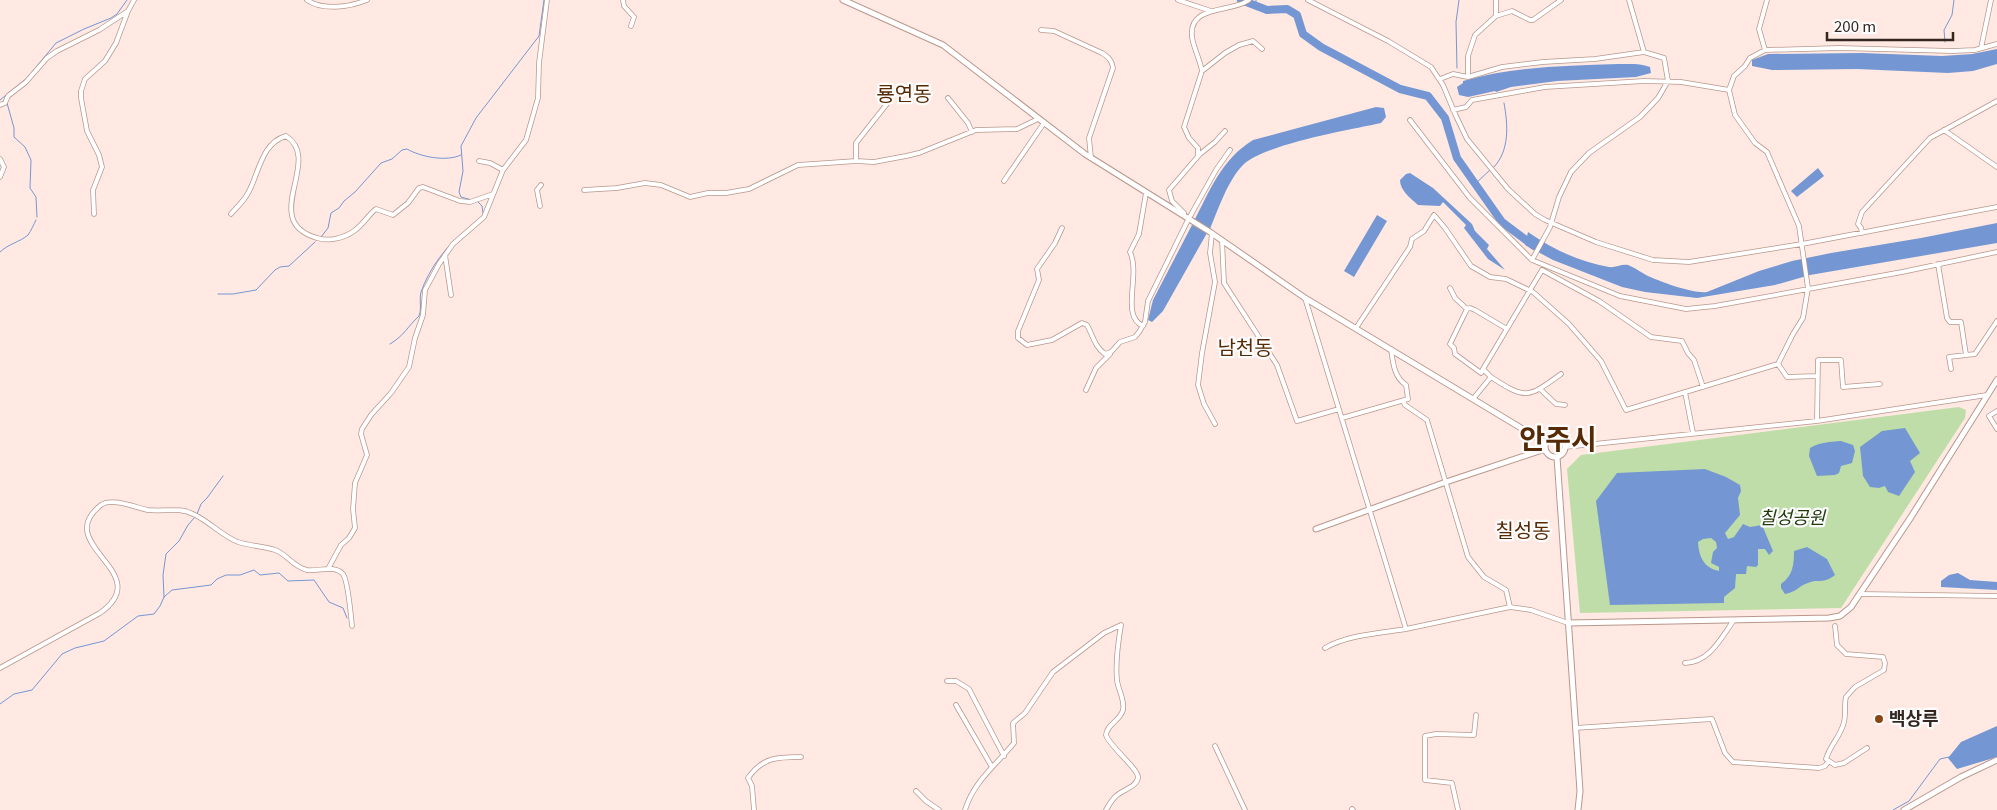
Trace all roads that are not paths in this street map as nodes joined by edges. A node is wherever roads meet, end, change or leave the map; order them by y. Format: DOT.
graph roads {
  1 [pos="134,0"];
  2 [pos="306,0"];
  3 [pos="367,0"];
  4 [pos="547,0"];
  5 [pos="623,0"];
  6 [pos="843,0"];
  7 [pos="1178,0"];
  8 [pos="1249,0"];
  9 [pos="1308,0"];
  10 [pos="1496,0"];
  11 [pos="1561,0"];
  12 [pos="1629,0"];
  13 [pos="1767,0"];
  14 [pos="1991,0"];
  15 [pos="1212,11"];
  16 [pos="128,12"];
  17 [pos="1496,16"];
  18 [pos="632,26"];
  19 [pos="1041,30"];
  20 [pos="1997,44"];
  21 [pos="1981,48"];
  22 [pos="1262,49"];
  23 [pos="1765,50"];
  24 [pos="1644,52"];
  25 [pos="1202,71"];
  26 [pos="1468,77"];
  27 [pos="1440,79"];
  28 [pos="1668,81"];
  29 [pos="1729,90"];
  30 [pos="948,98"];
  31 [pos="890,100"];
  32 [pos="1997,101"];
  33 [pos="0,105"];
  34 [pos="1453,110"];
  35 [pos="1038,120"];
  36 [pos="1410,120"];
  37 [pos="1044,124"];
  38 [pos="1225,130"];
  39 [pos="1944,130"];
  40 [pos="972,132"];
  41 [pos="1230,150"];
  42 [pos="1198,156"];
  43 [pos="1091,158"];
  44 [pos="0,159"];
  45 [pos="856,161"];
  46 [pos="479,162"];
  47 [pos="1997,166"];
  48 [pos="503,170"];
  49 [pos="0,177"];
  50 [pos="1004,181"];
  51 [pos="541,185"];
  52 [pos="584,190"];
  53 [pos="1146,193"];
  54 [pos="493,194"];
  55 [pos="540,206"];
  56 [pos="1997,207"];
  57 [pos="94,214"];
  58 [pos="231,214"];
  59 [pos="1189,220"];
  60 [pos="1551,225"];
  61 [pos="1062,228"];
  62 [pos="1211,233"];
  63 [pos="1862,233"];
  64 [pos="1222,240"];
  65 [pos="1802,247"];
  66 [pos="1997,252"];
  67 [pos="445,255"];
  68 [pos="1534,259"];
  69 [pos="1938,264"];
  70 [pos="1542,268"];
  71 [pos="1215,282"];
  72 [pos="1224,283"];
  73 [pos="1808,287"];
  74 [pos="1450,288"];
  75 [pos="1530,291"];
  76 [pos="451,295"];
  77 [pos="1305,298"];
  78 [pos="1466,309"];
  79 [pos="1997,321"];
  80 [pos="1143,326"];
  81 [pos="1356,328"];
  82 [pos="1507,329"];
  83 [pos="1391,349"];
  84 [pos="1111,352"];
  85 [pos="1966,355"];
  86 [pos="1778,364"];
  87 [pos="1951,368"];
  88 [pos="1483,369"];
  89 [pos="1561,374"];
  90 [pos="1817,376"];
  91 [pos="1491,377"];
  92 [pos="1997,380"];
  93 [pos="1880,384"];
  94 [pos="1703,387"];
  95 [pos="1540,389"];
  96 [pos="1086,390"];
  97 [pos="1685,392"];
  98 [pos="1987,395"];
  99 [pos="1472,399"];
  100 [pos="1404,401"];
  101 [pos="1565,404"];
  102 [pos="1339,410"];
  103 [pos="1997,412"];
  104 [pos="1342,418"];
  105 [pos="1816,421"];
  106 [pos="1214,424"];
  107 [pos="1997,429"];
  108 [pos="1692,433"];
  109 [pos="1546,446"];
  110 [pos="1565,447"];
  111 [pos="1557,457"];
  112 [pos="1446,482"];
  113 [pos="1370,511"];
  114 [pos="1316,529"];
  115 [pos="328,569"];
  116 [pos="1860,594"];
  117 [pos="1997,596"];
  118 [pos="1510,608"];
  119 [pos="1734,620"];
  120 [pos="1568,624"];
  121 [pos="352,626"];
  122 [pos="1835,626"];
  123 [pos="1406,629"];
  124 [pos="1325,648"];
  125 [pos="1685,663"];
  126 [pos="0,668"];
  127 [pos="947,681"];
  128 [pos="956,704"];
  129 [pos="1476,715"];
  130 [pos="1574,728"];
  131 [pos="1215,746"];
  132 [pos="1867,748"];
  133 [pos="1004,756"];
  134 [pos="801,757"];
  135 [pos="1997,760"];
  136 [pos="1828,762"];
  137 [pos="992,767"];
  138 [pos="916,791"];
  139 [pos="1458,809"];
  140 [pos="754,810"];
  141 [pos="939,810"];
  142 [pos="966,810"];
  143 [pos="1106,810"];
  144 [pos="1245,810"];
  145 [pos="1450,810"];
  146 [pos="1578,810"];
  147 [pos="1904,810"];
  1 -- 16 [label="street"];
  2 -- 3 [label="street"];
  4 -- 48 [label="street"];
  5 -- 18 [label="street"];
  6 -- 35 [label="main road"];
  7 -- 15 [label="street"];
  8 -- 15 [label="street"];
  9 -- 27 [label="street"];
  10 -- 17 [label="street"];
  11 -- 17 [label="street"];
  12 -- 24 [label="street"];
  13 -- 23 [label="street"];
  14 -- 21 [label="street"];
  15 -- 25 [label="street"];
  16 -- 33 [label="street"];
  16 -- 57 [label="street"];
  17 -- 26 [label="street"];
  19 -- 43 [label="street"];
  20 -- 21 [label="street"];
  21 -- 23 [label="street"];
  22 -- 25 [label="street"];
  23 -- 29 [label="street"];
  24 -- 26 [label="street"];
  24 -- 28 [label="street"];
  25 -- 42 [label="street"];
  26 -- 27 [label="street"];
  27 -- 34 [label="street"];
  28 -- 29 [label="street"];
  28 -- 34 [label="street"];
  28 -- 60 [label="street"];
  29 -- 65 [label="street"];
  30 -- 40 [label="street"];
  31 -- 45 [label="street"];
  32 -- 39 [label="street"];
  34 -- 60 [label="street"];
  35 -- 37 [label="main road"];
  35 -- 40 [label="street"];
  36 -- 68 [label="street"];
  37 -- 43 [label="main road"];
  37 -- 50 [label="street"];
  38 -- 42 [label="street"];
  39 -- 47 [label="street"];
  39 -- 63 [label="street"];
  40 -- 45 [label="street"];
  41 -- 59 [label="street"];
  42 -- 59 [label="street"];
  43 -- 53 [label="main road"];
  44 -- 49 [label="street"];
  45 -- 52 [label="street"];
  46 -- 48 [label="street"];
  48 -- 54 [label="street"];
  51 -- 55 [label="street"];
  53 -- 59 [label="main road"];
  53 -- 80 [label="street"];
  54 -- 58 [label="street"];
  54 -- 67 [label="street"];
  56 -- 63 [label="street"];
  59 -- 62 [label="main road"];
  59 -- 80 [label="street"];
  60 -- 65 [label="street"];
  60 -- 68 [label="street"];
  61 -- 84 [label="street"];
  62 -- 64 [label="main road"];
  62 -- 71 [label="street"];
  63 -- 65 [label="street"];
  64 -- 72 [label="street"];
  64 -- 77 [label="main road"];
  65 -- 73 [label="street"];
  66 -- 69 [label="street"];
  67 -- 76 [label="street"];
  67 -- 115 [label="street"];
  68 -- 70 [label="street"];
  69 -- 73 [label="street"];
  69 -- 85 [label="street"];
  70 -- 73 [label="street"];
  70 -- 75 [label="street"];
  70 -- 94 [label="street"];
  71 -- 72 [label="street"];
  71 -- 106 [label="street"];
  72 -- 102 [label="street"];
  73 -- 86 [label="street"];
  74 -- 78 [label="street"];
  75 -- 81 [label="street"];
  75 -- 82 [label="street"];
  75 -- 97 [label="street"];
  77 -- 81 [label="main road"];
  77 -- 102 [label="street"];
  78 -- 82 [label="street"];
  78 -- 88 [label="street"];
  79 -- 85 [label="street"];
  80 -- 84 [label="street"];
  81 -- 83 [label="main road"];
  82 -- 88 [label="street"];
  83 -- 99 [label="main road"];
  83 -- 100 [label="street"];
  84 -- 96 [label="street"];
  85 -- 87 [label="street"];
  86 -- 90 [label="street"];
  86 -- 94 [label="street"];
  88 -- 91 [label="street"];
  89 -- 95 [label="street"];
  90 -- 93 [label="street"];
  90 -- 105 [label="street"];
  91 -- 95 [label="street"];
  91 -- 99 [label="street"];
  92 -- 98 [label="main road"];
  94 -- 97 [label="street"];
  95 -- 101 [label="street"];
  97 -- 108 [label="street"];
  98 -- 105 [label="street"];
  98 -- 116 [label="main road"];
  99 -- 109 [label="main road"];
  100 -- 104 [label="street"];
  100 -- 112 [label="street"];
  102 -- 104 [label="street"];
  103 -- 107 [label="street"];
  104 -- 113 [label="street"];
  105 -- 108 [label="street"];
  108 -- 110 [label="street"];
  109 -- 110 [label="main road"];
  109 -- 111 [label="main road"];
  109 -- 112 [label="main road"];
  110 -- 111 [label="main road"];
  111 -- 120 [label="main road"];
  112 -- 113 [label="main road"];
  112 -- 118 [label="street"];
  113 -- 114 [label="main road"];
  113 -- 123 [label="street"];
  115 -- 121 [label="street"];
  115 -- 126 [label="street"];
  116 -- 117 [label="street"];
  116 -- 119 [label="main road"];
  118 -- 120 [label="street"];
  118 -- 123 [label="street"];
  119 -- 120 [label="main road"];
  119 -- 125 [label="street"];
  120 -- 130 [label="main road"];
  122 -- 136 [label="street"];
  123 -- 124 [label="street"];
  127 -- 133 [label="street"];
  128 -- 137 [label="street"];
  129 -- 139 [label="street"];
  130 -- 136 [label="street"];
  130 -- 146 [label="main road"];
  131 -- 144 [label="street"];
  132 -- 136 [label="street"];
  133 -- 137 [label="street"];
  133 -- 143 [label="street"];
  134 -- 140 [label="street"];
  135 -- 147 [label="main road"];
  137 -- 142 [label="street"];
  138 -- 141 [label="street"];
  139 -- 145 [label="street"];
}
